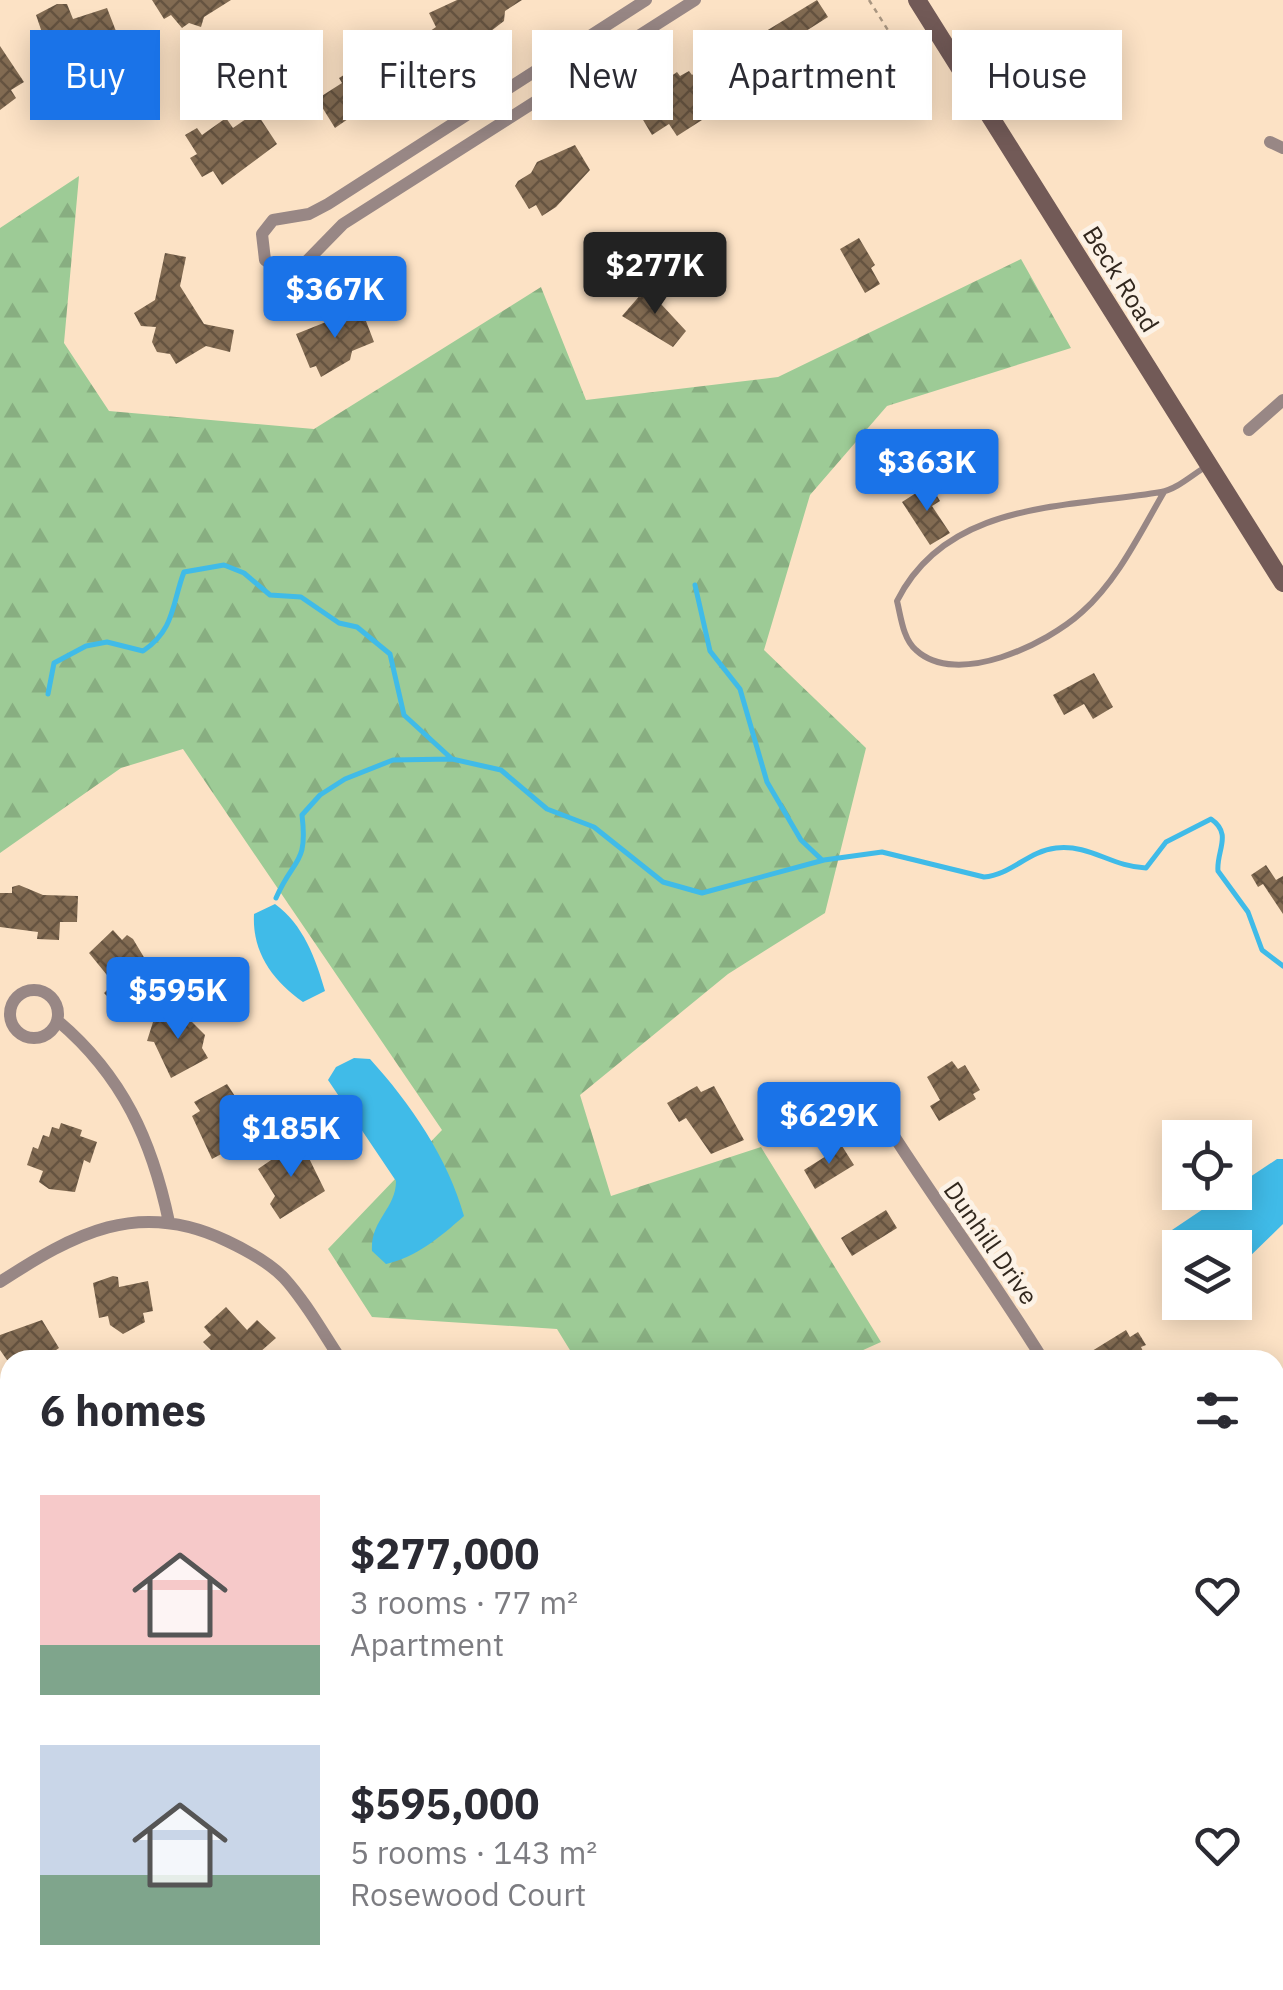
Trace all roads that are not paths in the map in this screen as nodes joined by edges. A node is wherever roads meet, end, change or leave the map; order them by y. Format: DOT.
graph roads {
  1 [pos="646,0"];
  2 [pos="917,0"];
  3 [pos="693,1"];
  4 [pos="599,30"];
  5 [pos="647,30"];
  6 [pos="532,73"];
  7 [pos="532,103"];
  8 [pos="457,121"];
  9 [pos="471,142"];
  10 [pos="349,190"];
  11 [pos="363,211"];
  12 [pos="1283,400"];
  13 [pos="1249,430"];
  14 [pos="1208,465"];
  15 [pos="1164,492"];
  16 [pos="1283,583"];
  17 [pos="58,1021"];
  18 [pos="871,1100"];
  19 [pos="170,1222"];
  20 [pos="0,1282"];
  21 [pos="334,1350"];
  22 [pos="1037,1350"];
  1 -- 4 [label="street"];
  2 -- 14 [label="main road, Beck Road"];
  3 -- 5 [label="street"];
  6 -- 8 [label="street"];
  7 -- 9 [label="street"];
  8 -- 9 [label="lane"];
  8 -- 10 [label="street"];
  9 -- 11 [label="street"];
  10 -- 11 [label="lane"];
  10 -- 11 [label="street"];
  12 -- 13 [label="street"];
  14 -- 15 [label="lane"];
  14 -- 16 [label="main road, Beck Road"];
  15 -- 15 [label="lane"];
  17 -- 19 [label="street"];
  18 -- 22 [label="street, Dunhill Drive"];
  19 -- 20 [label="street"];
  19 -- 21 [label="street"];
}
